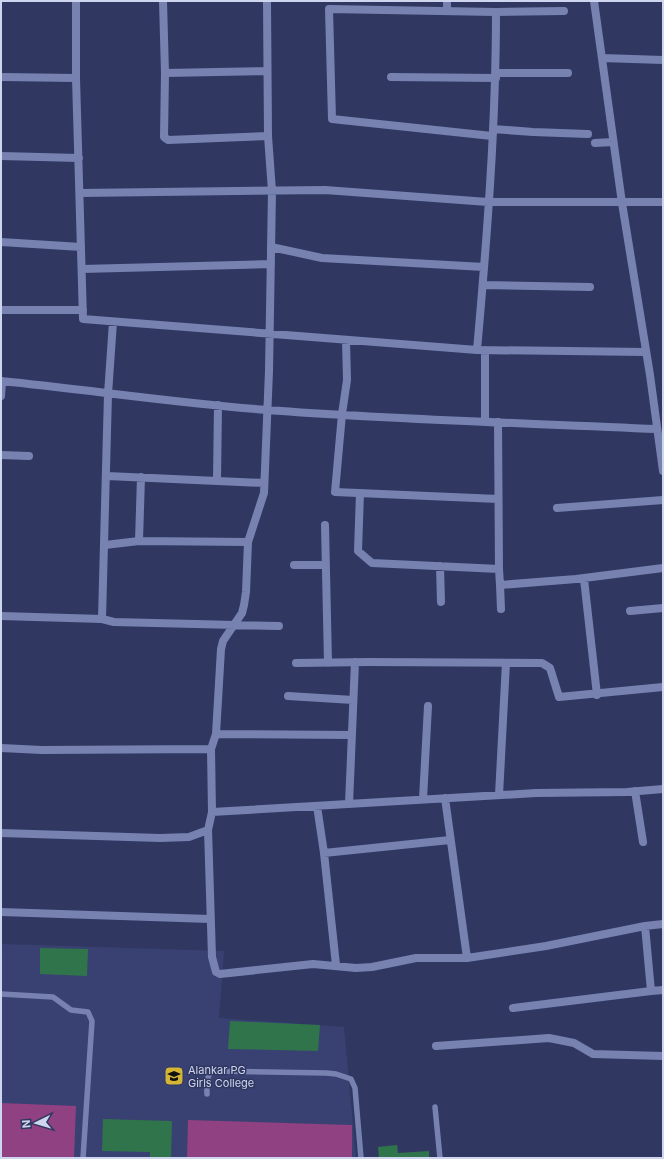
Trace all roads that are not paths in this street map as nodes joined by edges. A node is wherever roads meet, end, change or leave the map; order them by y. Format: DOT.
graph roads {
  1 [pos="76,1"];
  2 [pos="164,1"];
  3 [pos="267,1"];
  4 [pos="448,1"];
  5 [pos="594,1"];
  6 [pos="447,10"];
  7 [pos="564,11"];
  8 [pos="496,12"];
  9 [pos="602,58"];
  10 [pos="663,60"];
  11 [pos="267,71"];
  12 [pos="165,73"];
  13 [pos="568,73"];
  14 [pos="496,76"];
  15 [pos="1,77"];
  16 [pos="391,77"];
  17 [pos="76,78"];
  18 [pos="492,132"];
  19 [pos="588,134"];
  20 [pos="268,136"];
  21 [pos="613,142"];
  22 [pos="595,143"];
  23 [pos="1,156"];
  24 [pos="79,158"];
  25 [pos="272,191"];
  26 [pos="80,193"];
  27 [pos="488,202"];
  28 [pos="663,202"];
  29 [pos="622,203"];
  30 [pos="1,242"];
  31 [pos="81,247"];
  32 [pos="271,248"];
  33 [pos="270,264"];
  34 [pos="484,267"];
  35 [pos="82,269"];
  36 [pos="483,285"];
  37 [pos="590,287"];
  38 [pos="1,310"];
  39 [pos="83,310"];
  40 [pos="113,322"];
  41 [pos="269,334"];
  42 [pos="346,340"];
  43 [pos="481,350"];
  44 [pos="646,352"];
  45 [pos="2,381"];
  46 [pos="108,394"];
  47 [pos="1,396"];
  48 [pos="218,405"];
  49 [pos="267,410"];
  50 [pos="342,414"];
  51 [pos="485,422"];
  52 [pos="498,422"];
  53 [pos="657,429"];
  54 [pos="1,455"];
  55 [pos="29,456"];
  56 [pos="663,471"];
  57 [pos="107,476"];
  58 [pos="141,477"];
  59 [pos="217,480"];
  60 [pos="264,483"];
  61 [pos="360,493"];
  62 [pos="498,499"];
  63 [pos="663,500"];
  64 [pos="557,508"];
  65 [pos="324,525"];
  66 [pos="139,541"];
  67 [pos="248,542"];
  68 [pos="104,545"];
  69 [pos="294,565"];
  70 [pos="325,565"];
  71 [pos="440,566"];
  72 [pos="663,568"];
  73 [pos="499,569"];
  74 [pos="584,578"];
  75 [pos="500,585"];
  76 [pos="441,602"];
  77 [pos="663,608"];
  78 [pos="501,609"];
  79 [pos="630,611"];
  80 [pos="1,616"];
  81 [pos="102,619"];
  82 [pos="233,626"];
  83 [pos="279,626"];
  84 [pos="355,662"];
  85 [pos="328,663"];
  86 [pos="506,663"];
  87 [pos="296,664"];
  88 [pos="663,687"];
  89 [pos="597,694"];
  90 [pos="288,696"];
  91 [pos="353,700"];
  92 [pos="428,706"];
  93 [pos="216,734"];
  94 [pos="352,735"];
  95 [pos="1,748"];
  96 [pos="211,749"];
  97 [pos="663,789"];
  98 [pos="635,791"];
  99 [pos="499,795"];
  100 [pos="444,798"];
  101 [pos="423,799"];
  102 [pos="349,804"];
  103 [pos="316,806"];
  104 [pos="212,812"];
  105 [pos="208,830"];
  106 [pos="1,833"];
  107 [pos="450,840"];
  108 [pos="643,842"];
  109 [pos="324,853"];
  110 [pos="1,912"];
  111 [pos="210,919"];
  112 [pos="663,924"];
  113 [pos="645,926"];
  114 [pos="467,958"];
  115 [pos="336,965"];
  116 [pos="663,990"];
  117 [pos="651,991"];
  118 [pos="1,994"];
  119 [pos="513,1008"];
  120 [pos="436,1046"];
  121 [pos="663,1056"];
  122 [pos="207,1094"];
  123 [pos="436,1107"];
  124 [pos="83,1158"];
  125 [pos="361,1158"];
  126 [pos="440,1158"];
  1 -- 17 [label="street"];
  2 -- 12 [label="street"];
  3 -- 11 [label="street"];
  4 -- 6 [label="street"];
  5 -- 9 [label="street"];
  6 -- 8 [label="street"];
  6 -- 18 [label="street"];
  7 -- 8 [label="street"];
  8 -- 14 [label="street"];
  9 -- 10 [label="street"];
  9 -- 21 [label="street"];
  11 -- 12 [label="street"];
  11 -- 20 [label="street"];
  12 -- 20 [label="street"];
  13 -- 14 [label="street"];
  14 -- 16 [label="street"];
  14 -- 18 [label="street"];
  15 -- 17 [label="street"];
  17 -- 24 [label="street"];
  18 -- 19 [label="street"];
  18 -- 27 [label="street"];
  20 -- 25 [label="street"];
  21 -- 22 [label="street"];
  21 -- 29 [label="street"];
  23 -- 24 [label="street"];
  24 -- 26 [label="street"];
  25 -- 26 [label="street"];
  25 -- 27 [label="street"];
  25 -- 32 [label="street"];
  26 -- 31 [label="street"];
  27 -- 29 [label="street"];
  27 -- 34 [label="street"];
  28 -- 29 [label="street"];
  29 -- 44 [label="street"];
  30 -- 31 [label="street"];
  31 -- 35 [label="street"];
  32 -- 33 [label="street"];
  32 -- 34 [label="street"];
  33 -- 35 [label="street"];
  33 -- 41 [label="street"];
  34 -- 36 [label="street"];
  35 -- 39 [label="street"];
  36 -- 37 [label="street"];
  36 -- 43 [label="street"];
  38 -- 39 [label="street"];
  39 -- 40 [label="street"];
  40 -- 41 [label="street"];
  40 -- 46 [label="street"];
  41 -- 42 [label="street"];
  41 -- 49 [label="street"];
  42 -- 43 [label="street"];
  42 -- 50 [label="street"];
  43 -- 44 [label="street"];
  43 -- 51 [label="street"];
  44 -- 53 [label="street"];
  45 -- 46 [label="street"];
  45 -- 47 [label="street"];
  46 -- 48 [label="street"];
  46 -- 57 [label="street"];
  48 -- 49 [label="street"];
  48 -- 59 [label="street"];
  49 -- 50 [label="street"];
  49 -- 60 [label="street"];
  50 -- 51 [label="street"];
  50 -- 61 [label="street"];
  51 -- 52 [label="street"];
  52 -- 53 [label="street"];
  52 -- 62 [label="street"];
  53 -- 56 [label="street"];
  54 -- 55 [label="street"];
  57 -- 58 [label="street"];
  57 -- 68 [label="street"];
  58 -- 59 [label="street"];
  58 -- 66 [label="street"];
  59 -- 60 [label="street"];
  60 -- 67 [label="street"];
  61 -- 62 [label="street"];
  61 -- 71 [label="street"];
  62 -- 73 [label="street"];
  63 -- 64 [label="street"];
  65 -- 70 [label="street"];
  66 -- 67 [label="street"];
  66 -- 68 [label="street"];
  67 -- 82 [label="street"];
  68 -- 81 [label="street"];
  69 -- 70 [label="street"];
  70 -- 85 [label="street"];
  71 -- 73 [label="street"];
  71 -- 76 [label="street"];
  72 -- 74 [label="street"];
  73 -- 75 [label="street"];
  74 -- 75 [label="street"];
  74 -- 89 [label="street"];
  75 -- 78 [label="street"];
  77 -- 79 [label="street"];
  80 -- 81 [label="street"];
  81 -- 82 [label="street"];
  82 -- 83 [label="street"];
  82 -- 93 [label="street"];
  84 -- 85 [label="street"];
  84 -- 86 [label="street"];
  84 -- 91 [label="street"];
  85 -- 87 [label="street"];
  86 -- 89 [label="street"];
  86 -- 99 [label="street"];
  88 -- 89 [label="street"];
  90 -- 91 [label="street"];
  91 -- 94 [label="street"];
  92 -- 101 [label="street"];
  93 -- 94 [label="street"];
  93 -- 96 [label="street"];
  94 -- 102 [label="street"];
  95 -- 96 [label="street"];
  96 -- 104 [label="street"];
  97 -- 98 [label="street"];
  98 -- 99 [label="street"];
  98 -- 108 [label="street"];
  99 -- 100 [label="street"];
  100 -- 101 [label="street"];
  100 -- 107 [label="street"];
  101 -- 102 [label="street"];
  102 -- 103 [label="street"];
  103 -- 104 [label="street"];
  103 -- 109 [label="street"];
  104 -- 105 [label="street"];
  105 -- 106 [label="street"];
  105 -- 111 [label="street"];
  107 -- 109 [label="street"];
  107 -- 114 [label="street"];
  109 -- 115 [label="street"];
  110 -- 111 [label="street"];
  111 -- 115 [label="street"];
  112 -- 113 [label="street"];
  113 -- 114 [label="street"];
  113 -- 117 [label="street"];
  114 -- 115 [label="street"];
  116 -- 117 [label="street"];
  117 -- 119 [label="street"];
  118 -- 124 [label="lane"];
  120 -- 121 [label="street"];
  122 -- 125 [label="lane"];
  123 -- 126 [label="lane"];
}
